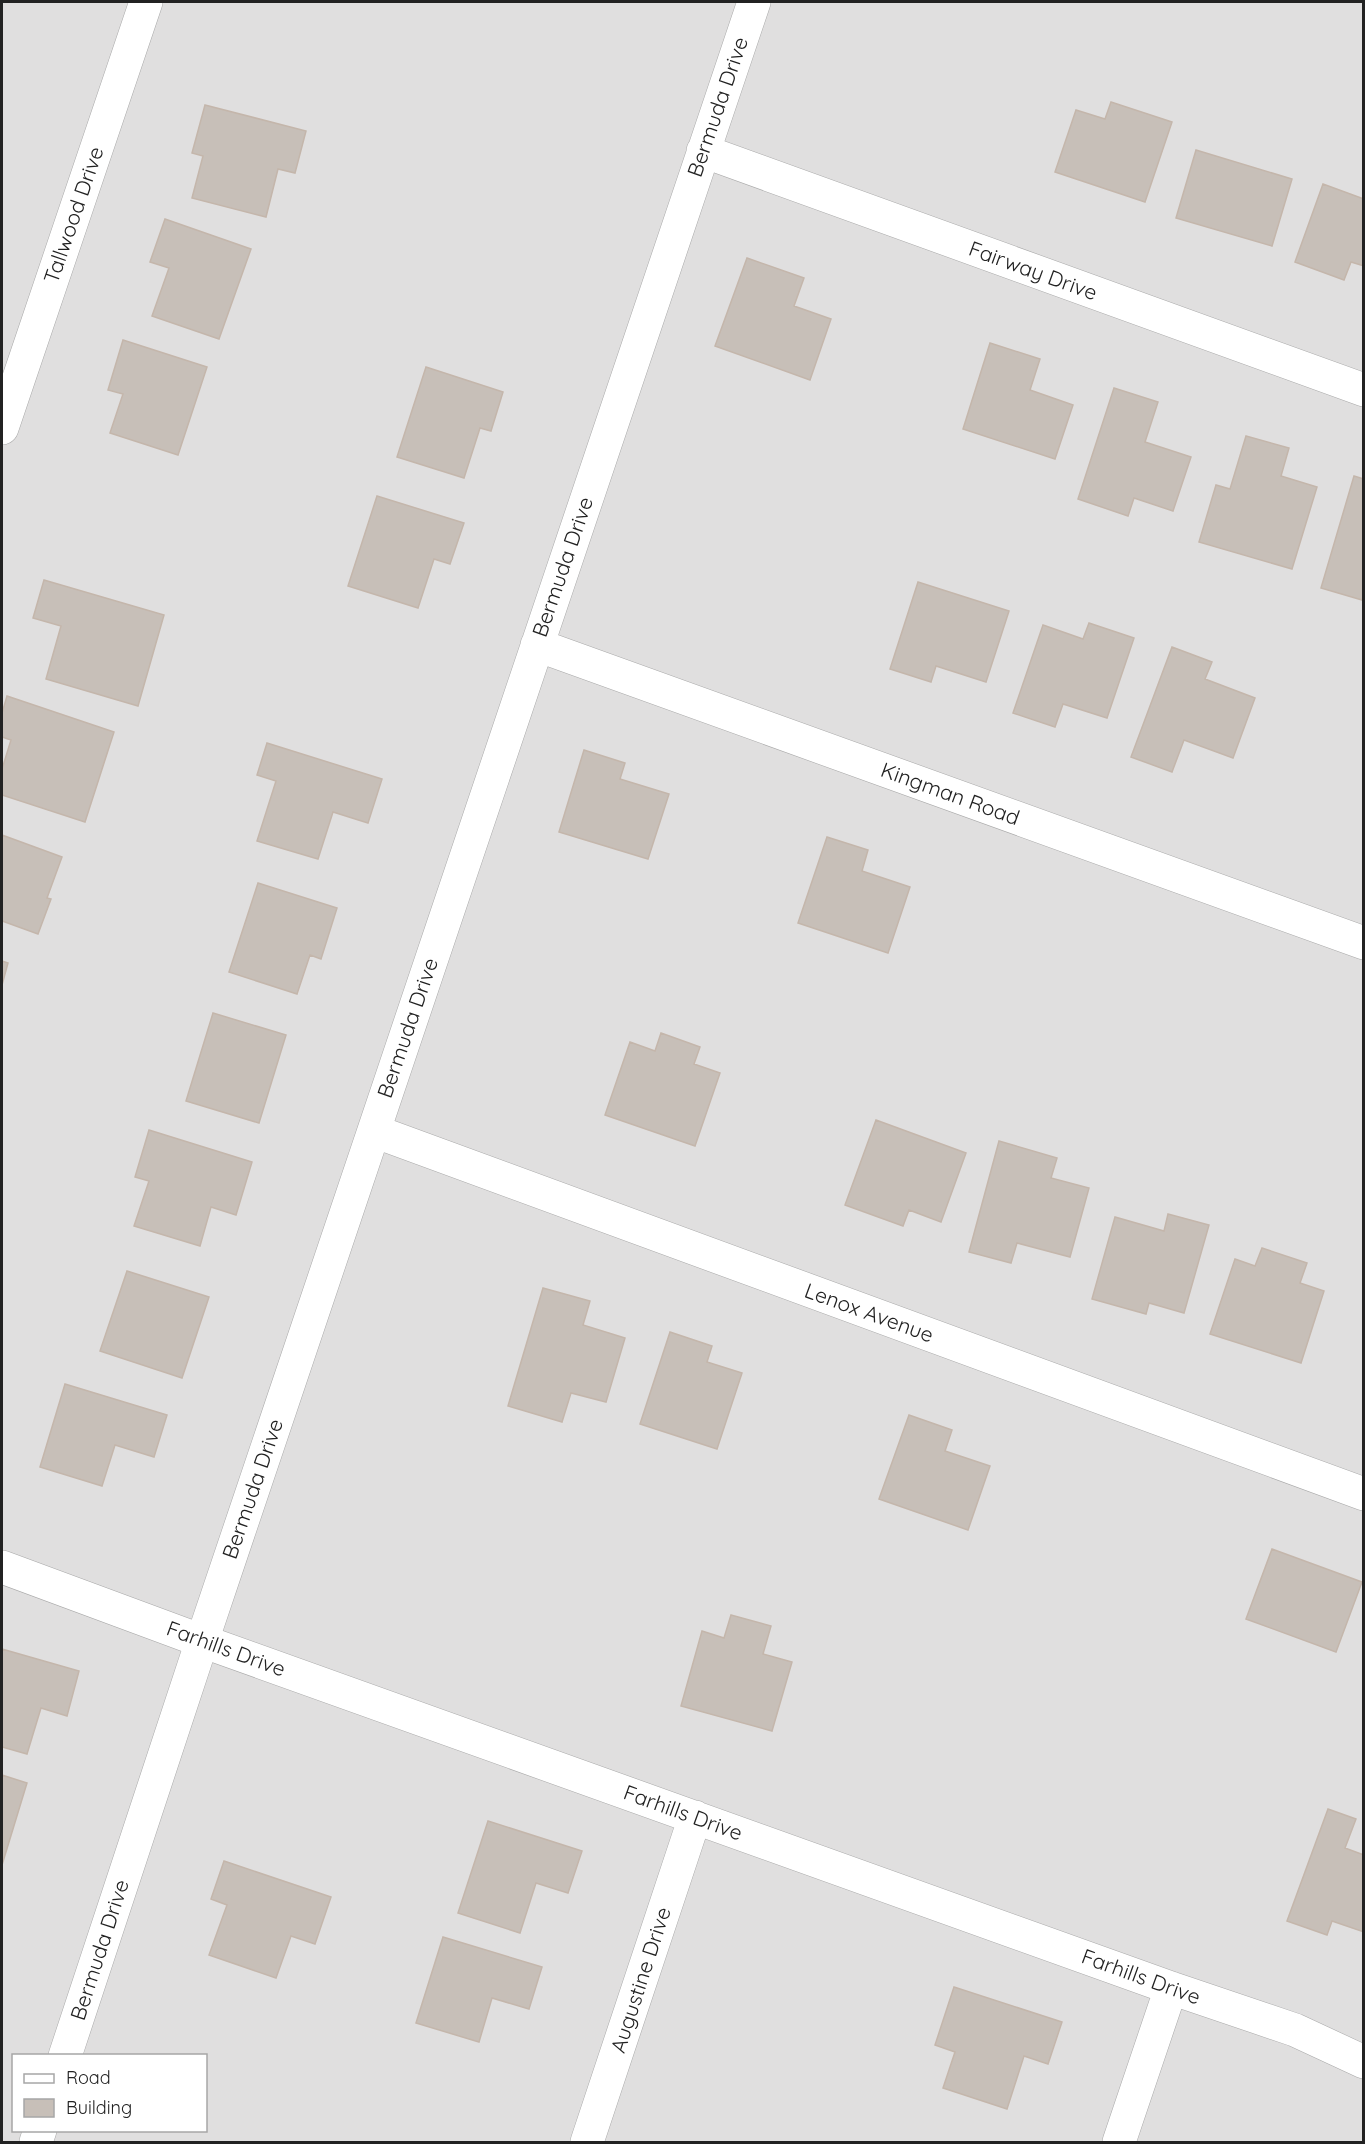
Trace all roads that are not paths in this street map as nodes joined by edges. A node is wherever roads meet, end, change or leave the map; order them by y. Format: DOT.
graph roads {
  1 [pos="146,2"];
  2 [pos="754,2"];
  3 [pos="703,151"];
  4 [pos="1364,390"];
  5 [pos="2,428"];
  6 [pos="537,645"];
  7 [pos="1364,943"];
  8 [pos="374,1131"];
  9 [pos="1364,1494"];
  10 [pos="2,1567"];
  11 [pos="202,1641"];
  12 [pos="695,1817"];
  13 [pos="1171,1988"];
  14 [pos="65,2054"];
  15 [pos="1364,2062"];
  16 [pos="587,2142"];
  17 [pos="1119,2142"];
  1 -- 5 [label="street, Tallwood Drive"];
  2 -- 3 [label="street, Bermuda Drive"];
  3 -- 4 [label="street, Fairway Drive"];
  3 -- 6 [label="street, Bermuda Drive"];
  6 -- 7 [label="street, Kingman Road"];
  6 -- 8 [label="street, Bermuda Drive"];
  8 -- 9 [label="street, Lenox Avenue"];
  8 -- 11 [label="street, Bermuda Drive"];
  10 -- 11 [label="street, Farhills Drive"];
  11 -- 12 [label="street, Farhills Drive"];
  11 -- 14 [label="street, Bermuda Drive"];
  12 -- 13 [label="street, Farhills Drive"];
  12 -- 16 [label="street, Augustine Drive"];
  13 -- 15 [label="street, Farhills Drive"];
  13 -- 17 [label="street"];
}
